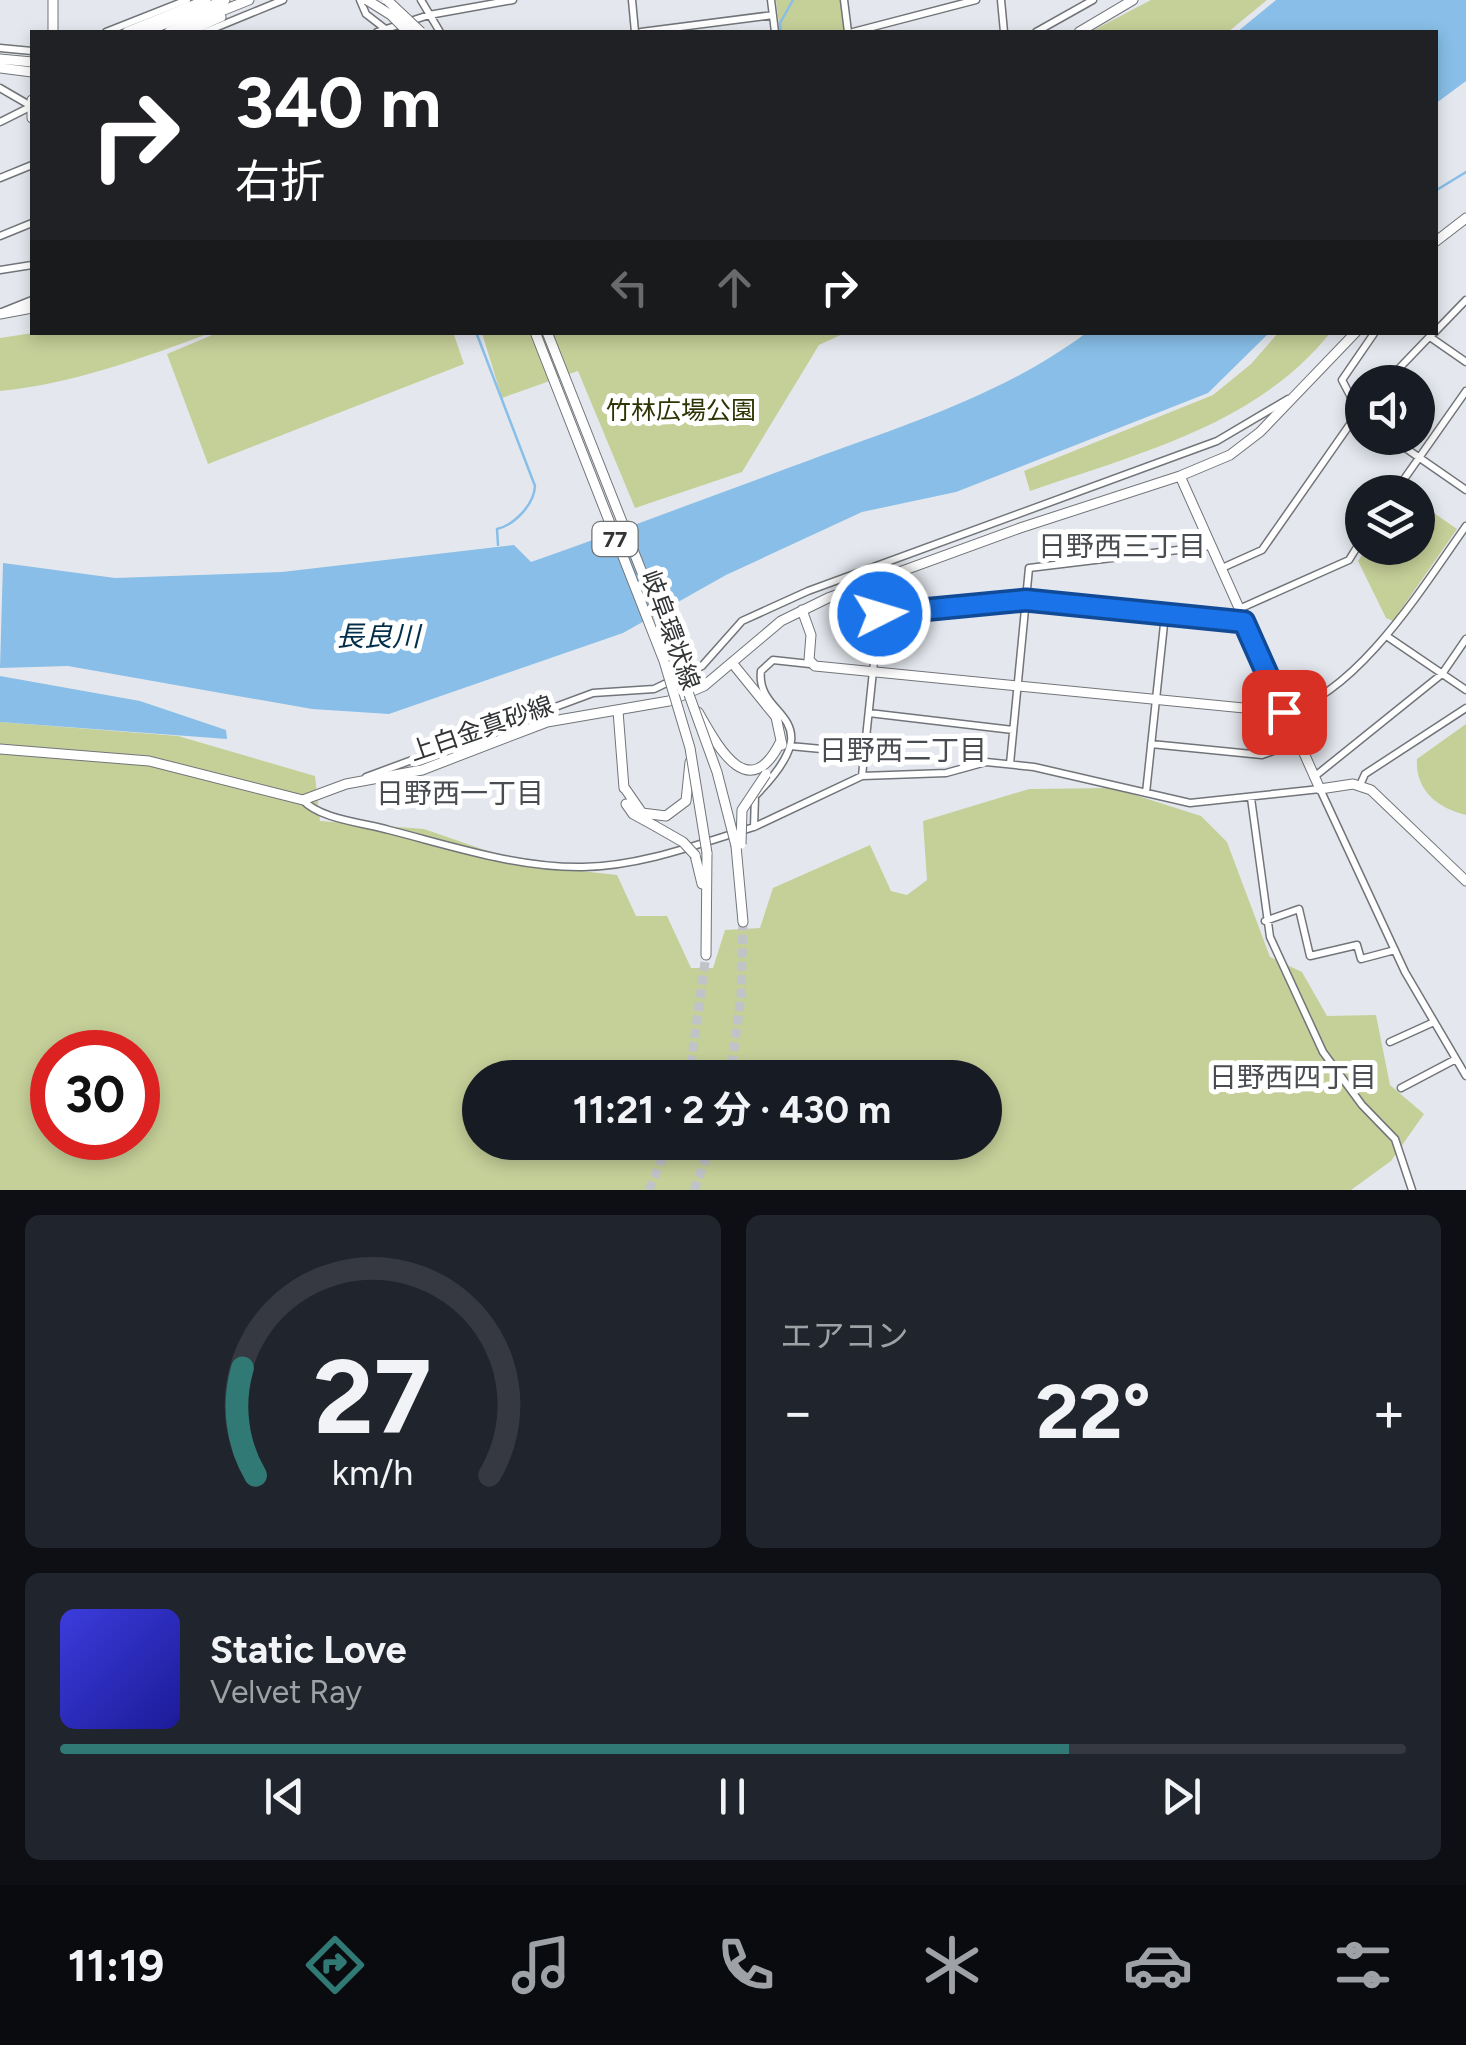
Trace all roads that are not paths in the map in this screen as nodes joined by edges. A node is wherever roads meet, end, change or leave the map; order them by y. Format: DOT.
graph roads {
  1 [pos="54,0"];
  2 [pos="187,0"];
  3 [pos="206,0"];
  4 [pos="225,0"];
  5 [pos="252,0"];
  6 [pos="283,0"];
  7 [pos="363,0"];
  8 [pos="386,0"];
  9 [pos="421,0"];
  10 [pos="512,0"];
  11 [pos="632,0"];
  12 [pos="772,0"];
  13 [pos="844,0"];
  14 [pos="976,0"];
  15 [pos="1001,0"];
  16 [pos="1093,0"];
  17 [pos="1133,0"];
  18 [pos="428,15"];
  19 [pos="773,15"];
  20 [pos="53,30"];
  21 [pos="111,30"];
  22 [pos="133,30"];
  23 [pos="149,30"];
  24 [pos="174,30"];
  25 [pos="191,30"];
  26 [pos="217,30"];
  27 [pos="386,30"];
  28 [pos="390,30"];
  29 [pos="406,30"];
  30 [pos="418,30"];
  31 [pos="439,30"];
  32 [pos="638,30"];
  33 [pos="654,30"];
  34 [pos="775,30"];
  35 [pos="850,30"];
  36 [pos="858,30"];
  37 [pos="1004,30"];
  38 [pos="1040,30"];
  39 [pos="1082,30"];
  40 [pos="0,48"];
  41 [pos="30,52"];
  42 [pos="0,58"];
  43 [pos="30,62"];
  44 [pos="0,68"];
  45 [pos="30,72"];
  46 [pos="0,88"];
  47 [pos="30,103"];
  48 [pos="30,105"];
  49 [pos="0,122"];
  50 [pos="30,166"];
  51 [pos="0,178"];
  52 [pos="1466,218"];
  53 [pos="30,224"];
  54 [pos="0,236"];
  55 [pos="1438,240"];
  56 [pos="30,265"];
  57 [pos="0,270"];
  58 [pos="30,300"];
  59 [pos="1466,300"];
  60 [pos="30,308"];
  61 [pos="0,314"];
  62 [pos="1438,329"];
  63 [pos="535,335"];
  64 [pos="549,335"];
  65 [pos="1353,335"];
  66 [pos="1373,335"];
  67 [pos="1432,335"];
  68 [pos="1434,335"];
  69 [pos="1466,362"];
  70 [pos="1352,365"];
  71 [pos="1403,365"];
  72 [pos="1466,391"];
  73 [pos="1292,397"];
  74 [pos="1345,434"];
  75 [pos="1416,455"];
  76 [pos="1420,458"];
  77 [pos="1408,475"];
  78 [pos="1180,476"];
  79 [pos="1466,490"];
  80 [pos="1466,526"];
  81 [pos="1211,546"];
  82 [pos="1345,561"];
  83 [pos="1220,568"];
  84 [pos="1026,600"];
  85 [pos="1239,609"];
  86 [pos="802,610"];
  87 [pos="1165,614"];
  88 [pos="1244,622"];
  89 [pos="1388,637"];
  90 [pos="1466,639"];
  91 [pos="733,664"];
  92 [pos="810,664"];
  93 [pos="873,670"];
  94 [pos="1442,674"];
  95 [pos="1018,685"];
  96 [pos="1466,690"];
  97 [pos="691,699"];
  98 [pos="1156,699"];
  99 [pos="1466,708"];
  100 [pos="618,711"];
  101 [pos="1284,712"];
  102 [pos="868,713"];
  103 [pos="1013,730"];
  104 [pos="1298,742"];
  105 [pos="786,743"];
  106 [pos="1151,744"];
  107 [pos="690,748"];
  108 [pos="0,749"];
  109 [pos="864,753"];
  110 [pos="1010,764"];
  111 [pos="764,770"];
  112 [pos="862,776"];
  113 [pos="1314,776"];
  114 [pos="346,784"];
  115 [pos="1360,785"];
  116 [pos="1320,789"];
  117 [pos="1146,793"];
  118 [pos="1250,798"];
  119 [pos="303,800"];
  120 [pos="655,821"];
  121 [pos="754,827"];
  122 [pos="738,845"];
  123 [pos="1466,881"];
  124 [pos="1265,921"];
  125 [pos="743,922"];
  126 [pos="707,942"];
  127 [pos="1395,950"];
  128 [pos="706,955"];
  129 [pos="1434,1022"];
  130 [pos="1390,1042"];
  131 [pos="1456,1060"];
  132 [pos="1465,1072"];
  133 [pos="1402,1088"];
  134 [pos="1412,1190"];
  1 -- 20 [label="main road"];
  2 -- 21 [label="street"];
  3 -- 22 [label="main road"];
  4 -- 23 [label="main road"];
  5 -- 24 [label="main road"];
  5 -- 25 [label="main road"];
  6 -- 26 [label="street"];
  7 -- 27 [label="street"];
  7 -- 29 [label="main road, bridge"];
  8 -- 30 [label="main road, bridge"];
  9 -- 18 [label="street"];
  10 -- 18 [label="street"];
  11 -- 32 [label="street"];
  12 -- 19 [label="street"];
  13 -- 35 [label="street"];
  14 -- 36 [label="street"];
  15 -- 37 [label="street"];
  16 -- 38 [label="street"];
  17 -- 39 [label="main road"];
  18 -- 28 [label="street"];
  18 -- 31 [label="street"];
  19 -- 33 [label="street"];
  19 -- 34 [label="street"];
  40 -- 41 [label="street"];
  42 -- 43 [label="main road"];
  44 -- 45 [label="main road"];
  46 -- 47 [label="street"];
  48 -- 49 [label="street"];
  50 -- 51 [label="street"];
  52 -- 55 [label="main road"];
  53 -- 54 [label="street"];
  56 -- 57 [label="street"];
  58 -- 61 [label="street"];
  59 -- 62 [label="street"];
  60 -- 61 [label="main road"];
  63 -- 107 [label="main road, 岐阜環状線 / 77, bridge"];
  64 -- 97 [label="main road, 岐阜環状線 / 77, bridge"];
  65 -- 73 [label="main road, 上白金真砂線"];
  66 -- 70 [label="street"];
  67 -- 71 [label="street"];
  68 -- 69 [label="street"];
  72 -- 76 [label="street"];
  73 -- 78 [label="main road, 上白金真砂線"];
  73 -- 114 [label="street"];
  74 -- 83 [label="street"];
  75 -- 76 [label="street"];
  76 -- 77 [label="street"];
  76 -- 79 [label="street"];
  78 -- 81 [label="main road"];
  78 -- 86 [label="main road, 上白金真砂線"];
  80 -- 89 [label="street"];
  81 -- 83 [label="main road"];
  81 -- 84 [label="street"];
  82 -- 85 [label="street"];
  83 -- 85 [label="main road"];
  84 -- 87 [label="street"];
  84 -- 93 [label="street"];
  84 -- 95 [label="street"];
  85 -- 88 [label="main road"];
  86 -- 91 [label="main road, 上白金真砂線"];
  86 -- 92 [label="main road"];
  87 -- 88 [label="street"];
  87 -- 98 [label="street"];
  88 -- 101 [label="main road"];
  89 -- 94 [label="street"];
  89 -- 101 [label="street"];
  90 -- 94 [label="street"];
  91 -- 100 [label="main road, 上白金真砂線"];
  91 -- 105 [label="main road"];
  92 -- 93 [label="main road"];
  92 -- 105 [label="street"];
  93 -- 95 [label="main road"];
  93 -- 102 [label="street"];
  94 -- 96 [label="street"];
  94 -- 113 [label="street"];
  95 -- 98 [label="main road"];
  95 -- 103 [label="street"];
  97 -- 111 [label="main road, 77, bridge"];
  97 -- 122 [label="main road, 岐阜環状線 / 77, bridge"];
  98 -- 101 [label="main road"];
  98 -- 106 [label="street"];
  99 -- 115 [label="street"];
  100 -- 114 [label="main road, 上白金真砂線"];
  100 -- 120 [label="main road, 77"];
  101 -- 104 [label="main road"];
  102 -- 103 [label="street"];
  102 -- 109 [label="street"];
  103 -- 110 [label="street"];
  104 -- 106 [label="street"];
  104 -- 113 [label="main road"];
  105 -- 109 [label="street"];
  105 -- 111 [label="main road, 77"];
  105 -- 121 [label="street"];
  106 -- 117 [label="street"];
  107 -- 120 [label="main road, 77, bridge"];
  107 -- 126 [label="main road, 岐阜環状線 / 77, bridge"];
  108 -- 119 [label="main road"];
  109 -- 112 [label="street"];
  110 -- 112 [label="street"];
  110 -- 117 [label="street"];
  111 -- 122 [label="main road, 77, bridge"];
  112 -- 121 [label="street"];
  113 -- 116 [label="main road"];
  114 -- 119 [label="main road, 上白金真砂線"];
  115 -- 116 [label="main road"];
  115 -- 123 [label="main road"];
  116 -- 118 [label="street"];
  116 -- 127 [label="street"];
  117 -- 118 [label="street"];
  118 -- 124 [label="street"];
  119 -- 121 [label="street"];
  120 -- 126 [label="main road, 77, bridge"];
  122 -- 125 [label="main road, 岐阜環状線 / 77"];
  124 -- 127 [label="street"];
  124 -- 134 [label="street"];
  126 -- 128 [label="main road, 岐阜環状線 / 77"];
  127 -- 129 [label="street"];
  129 -- 130 [label="street"];
  129 -- 131 [label="street"];
  131 -- 132 [label="street"];
  131 -- 133 [label="street"];
}
